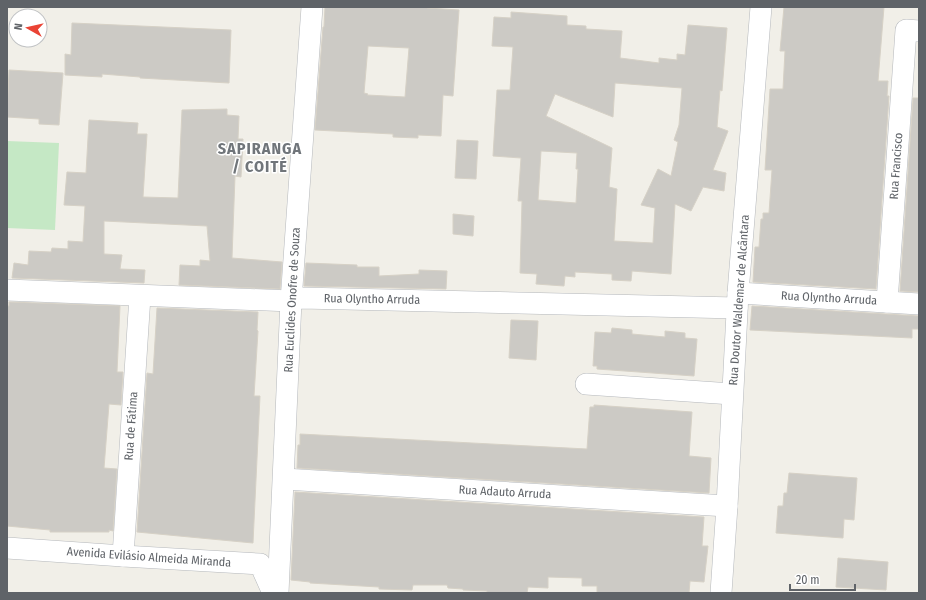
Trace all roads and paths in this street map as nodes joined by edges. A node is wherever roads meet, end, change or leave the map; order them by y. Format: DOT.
graph roads {
  1 [pos="312,7"];
  2 [pos="761,7"];
  3 [pos="912,30"];
  4 [pos="7,290"];
  5 [pos="140,296"];
  6 [pos="738,300"];
  7 [pos="291,301"];
  8 [pos="887,302"];
  9 [pos="919,304"];
  10 [pos="586,384"];
  11 [pos="732,394"];
  12 [pos="284,479"];
  13 [pos="727,506"];
  14 [pos="7,548"];
  15 [pos="123,556"];
  16 [pos="273,593"];
  17 [pos="278,593"];
  18 [pos="721,593"];
  1 -- 7 [label="street, Rua Euclides Onofre de Souza"];
  2 -- 6 [label="street, Rua Doutor Waldemar de Alcântara"];
  3 -- 8 [label="street, Rua Francisco"];
  4 -- 5 [label="street, Rua Olyntho Arruda"];
  5 -- 7 [label="street, Rua Olyntho Arruda"];
  5 -- 15 [label="street, Rua de Fátima"];
  6 -- 7 [label="street, Rua Olyntho Arruda"];
  6 -- 8 [label="street, Rua Olyntho Arruda"];
  6 -- 11 [label="street, Rua Doutor Waldemar de Alcântara"];
  7 -- 12 [label="street, Rua Euclides Onofre de Souza"];
  8 -- 9 [label="street, Rua Olyntho Arruda"];
  10 -- 11 [label="street"];
  11 -- 13 [label="street, Rua Doutor Waldemar de Alcântara"];
  12 -- 13 [label="street, Rua Adauto Arruda"];
  12 -- 17 [label="street, Rua Euclides Onofre de Souza"];
  13 -- 18 [label="street, Rua Doutor Waldemar de Alcântara"];
  14 -- 15 [label="street, Avenida Evilásio Almeida Miranda"];
  15 -- 16 [label="street, Avenida Evilásio Almeida Miranda"];
}
